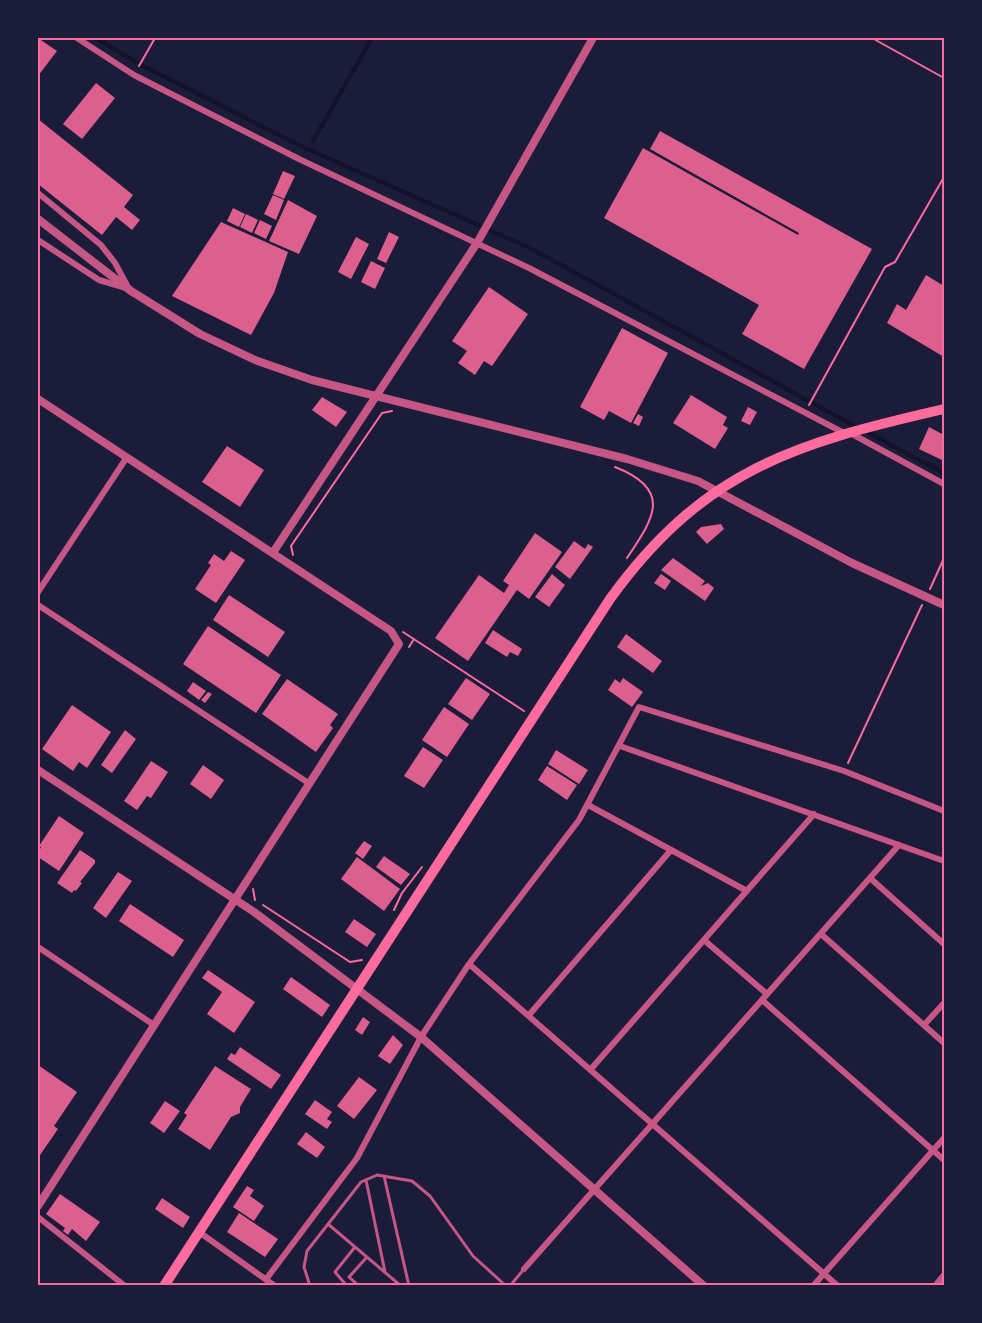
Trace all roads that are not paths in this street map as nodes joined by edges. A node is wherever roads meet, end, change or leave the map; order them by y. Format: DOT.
graph roads {
  1 [pos="77,38"];
  2 [pos="593,38"];
  3 [pos="38,193"];
  4 [pos="38,219"];
  5 [pos="38,240"];
  6 [pos="477,243"];
  7 [pos="130,290"];
  8 [pos="377,395"];
  9 [pos="38,399"];
  10 [pos="945,409"];
  11 [pos="847,433"];
  12 [pos="127,457"];
  13 [pos="945,484"];
  14 [pos="718,489"];
  15 [pos="274,551"];
  16 [pos="38,592"];
  17 [pos="945,604"];
  18 [pos="38,605"];
  19 [pos="620,746"];
  20 [pos="38,770"];
  21 [pos="310,784"];
  22 [pos="588,805"];
  23 [pos="945,811"];
  24 [pos="814,814"];
  25 [pos="899,845"];
  26 [pos="671,850"];
  27 [pos="945,861"];
  28 [pos="870,878"];
  29 [pos="747,891"];
  30 [pos="235,900"];
  31 [pos="821,934"];
  32 [pos="704,940"];
  33 [pos="945,944"];
  34 [pos="38,947"];
  35 [pos="469,964"];
  36 [pos="357,988"];
  37 [pos="767,994"];
  38 [pos="762,1000"];
  39 [pos="945,1003"];
  40 [pos="529,1015"];
  41 [pos="154,1025"];
  42 [pos="924,1025"];
  43 [pos="421,1037"];
  44 [pos="945,1043"];
  45 [pos="591,1069"];
  46 [pos="653,1123"];
  47 [pos="945,1138"];
  48 [pos="933,1150"];
  49 [pos="945,1160"];
  50 [pos="384,1176"];
  51 [pos="366,1180"];
  52 [pos="595,1189"];
  53 [pos="38,1206"];
  54 [pos="38,1217"];
  55 [pos="328,1224"];
  56 [pos="199,1232"];
  57 [pos="355,1247"];
  58 [pos="367,1257"];
  59 [pos="524,1269"];
  60 [pos="385,1272"];
  61 [pos="824,1273"];
  62 [pos="945,1275"];
  63 [pos="267,1278"];
  64 [pos="398,1284"];
  65 [pos="125,1286"];
  66 [pos="164,1286"];
  67 [pos="275,1286"];
  68 [pos="310,1286"];
  69 [pos="347,1286"];
  70 [pos="359,1286"];
  71 [pos="410,1286"];
  72 [pos="508,1286"];
  73 [pos="704,1286"];
  74 [pos="813,1286"];
  75 [pos="838,1286"];
  76 [pos="935,1286"];
  1 -- 6 [label="street"];
  2 -- 6 [label="street"];
  3 -- 7 [label="street"];
  4 -- 7 [label="street"];
  5 -- 7 [label="street"];
  6 -- 8 [label="street"];
  6 -- 11 [label="street"];
  7 -- 8 [label="street"];
  8 -- 14 [label="street"];
  8 -- 15 [label="street"];
  9 -- 12 [label="street"];
  10 -- 11 [label="main road"];
  11 -- 13 [label="street"];
  11 -- 14 [label="main road"];
  12 -- 15 [label="street"];
  12 -- 16 [label="street"];
  14 -- 17 [label="street"];
  14 -- 36 [label="main road"];
  15 -- 21 [label="street"];
  18 -- 21 [label="street"];
  19 -- 22 [label="street"];
  19 -- 23 [label="street"];
  19 -- 24 [label="street"];
  20 -- 30 [label="street"];
  21 -- 30 [label="street"];
  22 -- 26 [label="street"];
  22 -- 35 [label="street"];
  24 -- 25 [label="street"];
  24 -- 29 [label="street"];
  25 -- 27 [label="street"];
  25 -- 28 [label="street"];
  26 -- 29 [label="street"];
  26 -- 40 [label="street"];
  28 -- 31 [label="street"];
  28 -- 33 [label="street"];
  29 -- 32 [label="street"];
  30 -- 36 [label="street"];
  30 -- 41 [label="street"];
  31 -- 37 [label="street"];
  31 -- 42 [label="street"];
  32 -- 37 [label="street"];
  32 -- 45 [label="street"];
  34 -- 41 [label="street"];
  35 -- 40 [label="street"];
  35 -- 43 [label="street"];
  36 -- 43 [label="street"];
  36 -- 56 [label="main road"];
  37 -- 38 [label="street"];
  38 -- 46 [label="street"];
  38 -- 48 [label="street"];
  39 -- 42 [label="street"];
  40 -- 45 [label="street"];
  41 -- 53 [label="street"];
  42 -- 44 [label="street"];
  43 -- 52 [label="street"];
  43 -- 63 [label="street"];
  45 -- 46 [label="street"];
  46 -- 52 [label="street"];
  46 -- 61 [label="street"];
  47 -- 48 [label="street"];
  48 -- 49 [label="street"];
  48 -- 61 [label="street"];
  50 -- 51 [label="lane"];
  50 -- 71 [label="lane"];
  50 -- 72 [label="lane"];
  51 -- 55 [label="lane"];
  51 -- 60 [label="lane"];
  52 -- 59 [label="street"];
  52 -- 73 [label="street"];
  54 -- 65 [label="street"];
  55 -- 57 [label="lane"];
  55 -- 68 [label="lane"];
  56 -- 63 [label="street"];
  56 -- 66 [label="main road"];
  57 -- 58 [label="lane"];
  57 -- 69 [label="lane"];
  58 -- 60 [label="lane"];
  58 -- 70 [label="lane"];
  59 -- 72 [label="lane"];
  60 -- 64 [label="lane"];
  61 -- 74 [label="street"];
  61 -- 75 [label="street"];
  62 -- 76 [label="street"];
  63 -- 67 [label="street"];
}
